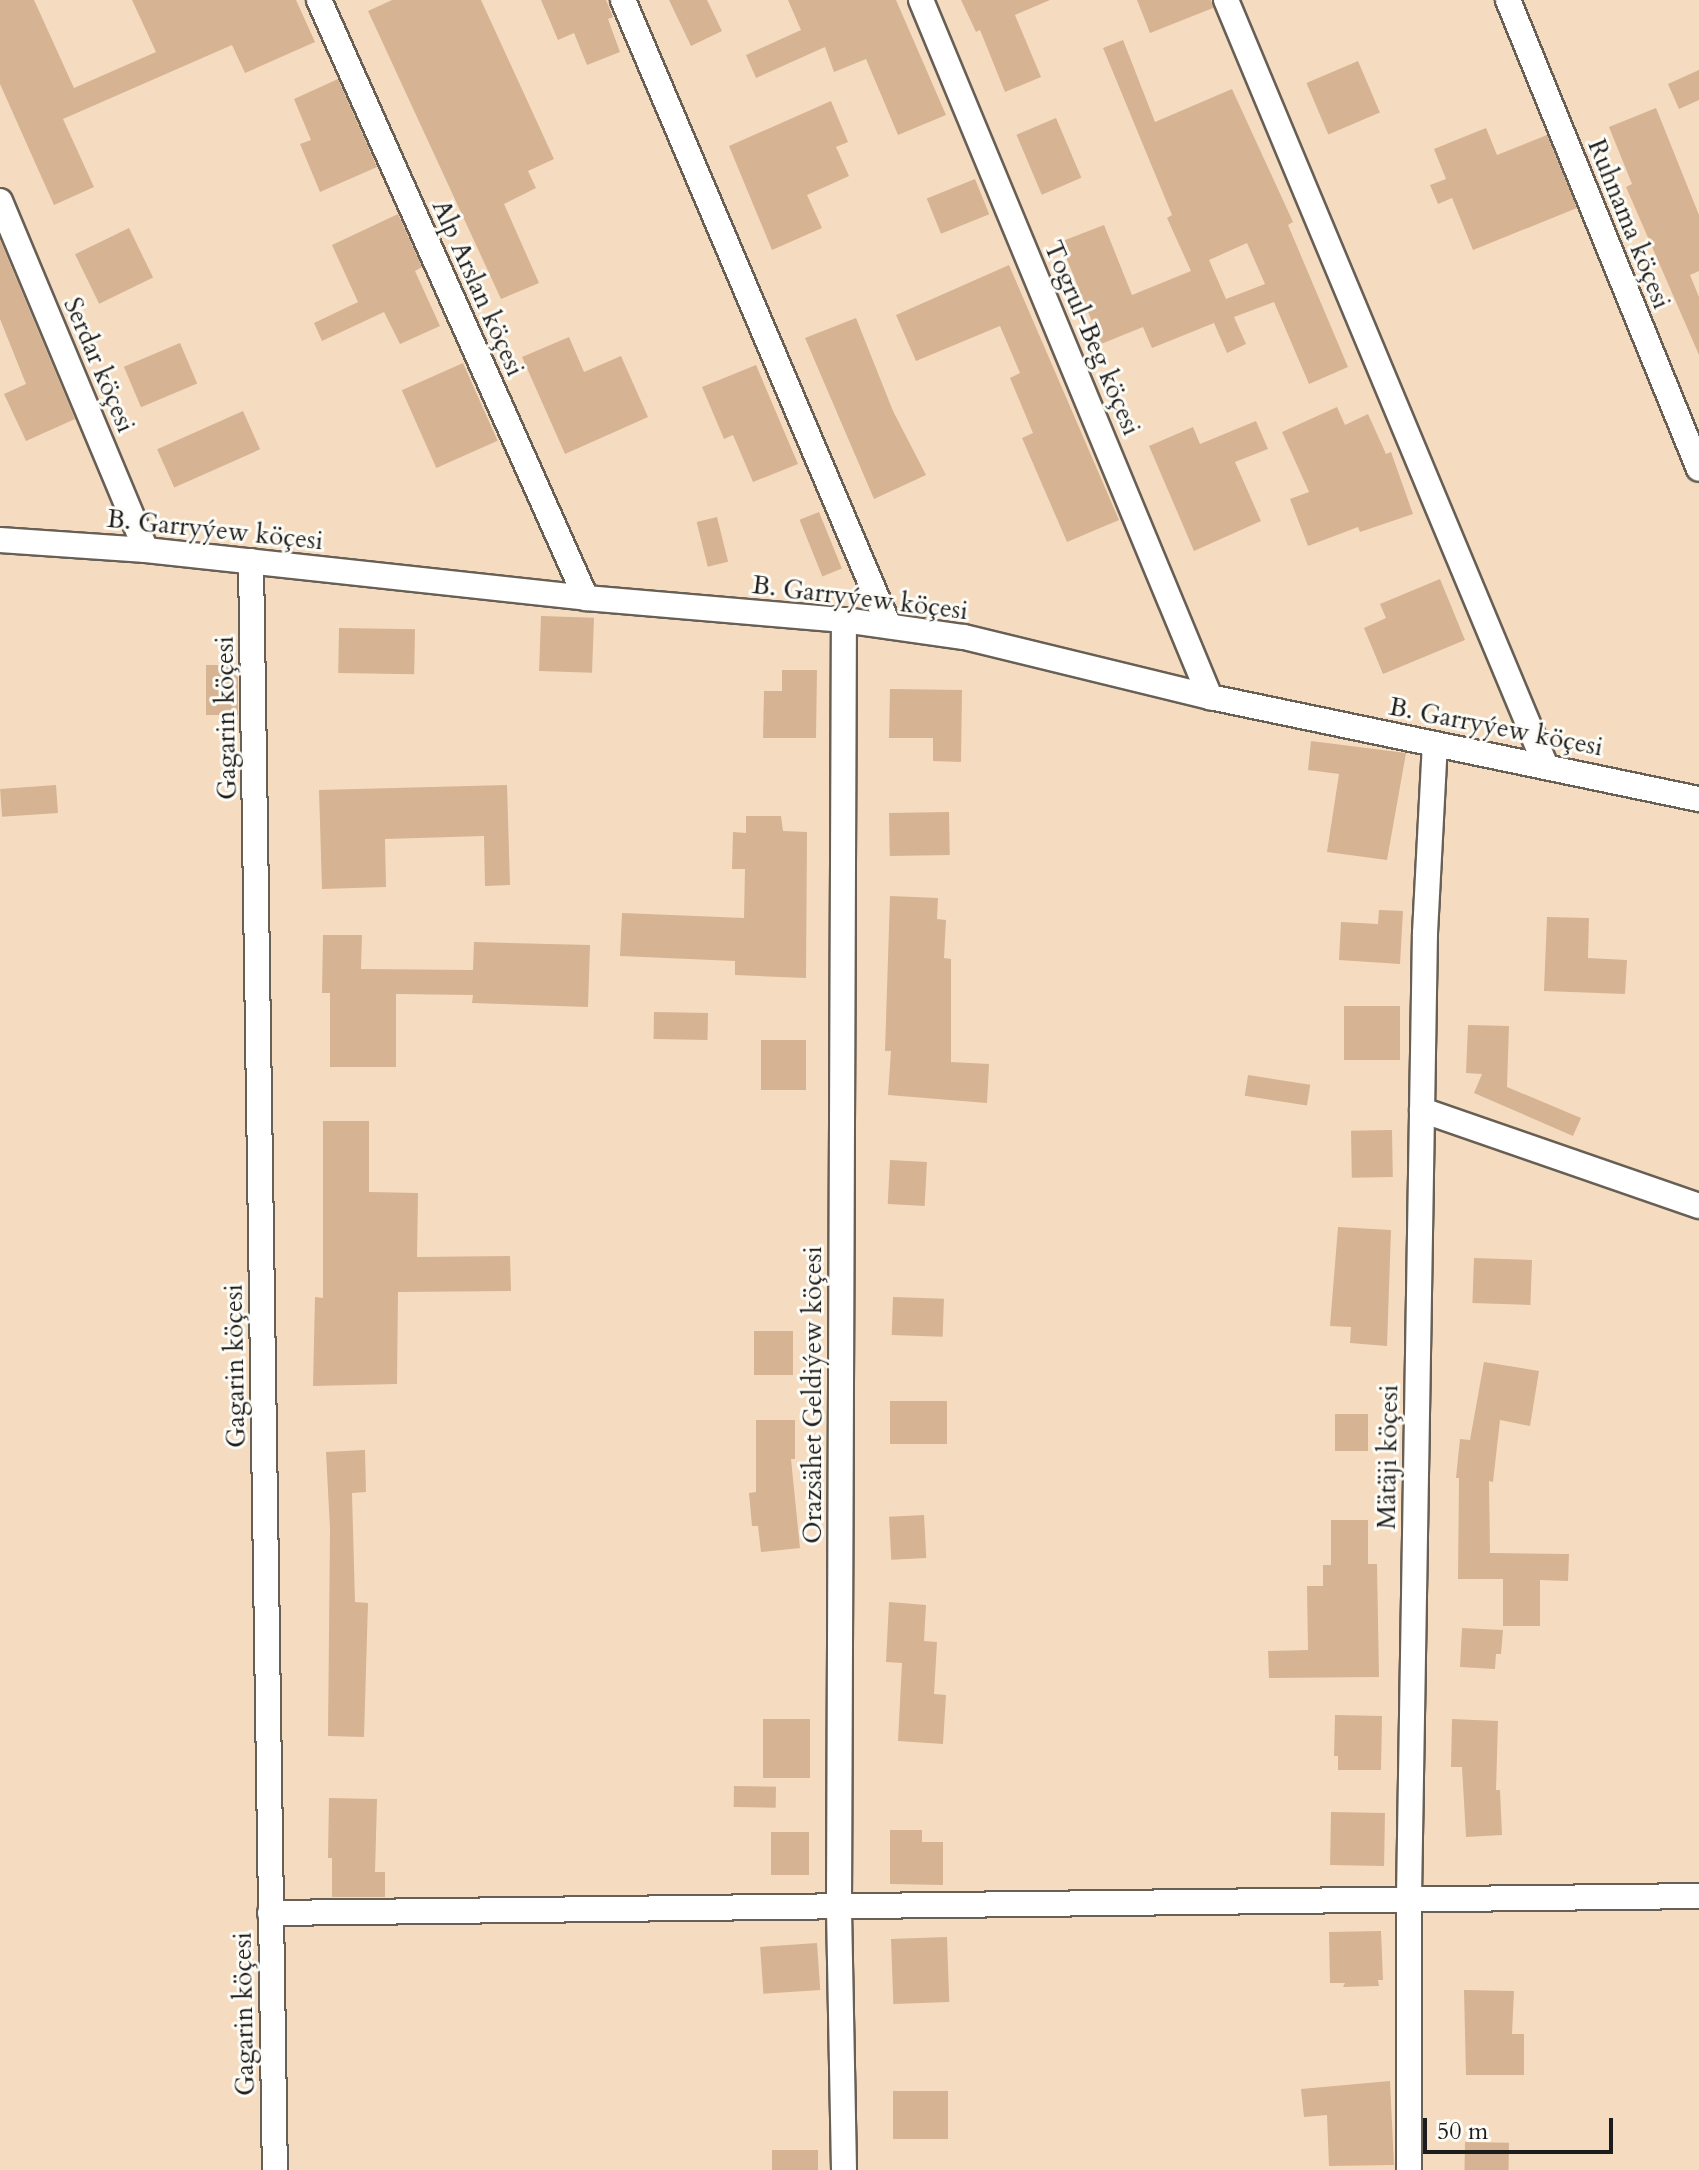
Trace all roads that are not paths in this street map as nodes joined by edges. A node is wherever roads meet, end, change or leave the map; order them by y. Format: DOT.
graph roads {
  1 [pos="319,0"];
  2 [pos="623,0"];
  3 [pos="921,0"];
  4 [pos="1226,0"];
  5 [pos="1508,0"];
  6 [pos="0,201"];
  7 [pos="1699,469"];
  8 [pos="0,540"];
  9 [pos="146,550"];
  10 [pos="251,561"];
  11 [pos="586,598"];
  12 [pos="844,620"];
  13 [pos="889,626"];
  14 [pos="1210,697"];
  15 [pos="1435,744"];
  16 [pos="1545,764"];
  17 [pos="1699,799"];
  18 [pos="1422,1110"];
  19 [pos="1699,1206"];
  20 [pos="1699,1896"];
  21 [pos="1409,1897"];
  22 [pos="839,1905"];
  23 [pos="270,1913"];
  24 [pos="275,2170"];
  25 [pos="844,2170"];
  26 [pos="1409,2170"];
  1 -- 11 [label="street, Alp Arslan köçesi"];
  2 -- 13 [label="street"];
  3 -- 14 [label="street, Togrul-Beg köçesi"];
  4 -- 16 [label="street"];
  5 -- 7 [label="street, Ruhnama köçesi"];
  6 -- 9 [label="street, Serdar köçesi"];
  8 -- 9 [label="street, B. Garryýew köçesi"];
  9 -- 10 [label="street, B. Garryýew köçesi"];
  10 -- 11 [label="street, B. Garryýew köçesi"];
  10 -- 23 [label="street, Gagarin köçesi"];
  11 -- 12 [label="street, B. Garryýew köçesi"];
  12 -- 13 [label="street, B. Garryýew köçesi"];
  12 -- 22 [label="street, Orazsähet Geldiýew köçesi"];
  13 -- 14 [label="street, B. Garryýew köçesi"];
  14 -- 15 [label="street, B. Garryýew köçesi"];
  15 -- 16 [label="street, B. Garryýew köçesi"];
  15 -- 18 [label="street, Mätäji köçesi"];
  16 -- 17 [label="street, B. Garryýew köçesi"];
  18 -- 19 [label="street"];
  18 -- 21 [label="street, Mätäji köçesi"];
  20 -- 21 [label="street"];
  21 -- 22 [label="street"];
  21 -- 26 [label="street, Mätäji köçesi"];
  22 -- 23 [label="street"];
  22 -- 25 [label="street, Orazsähet Geldiýew köçesi"];
  23 -- 24 [label="street, Gagarin köçesi"];
}
